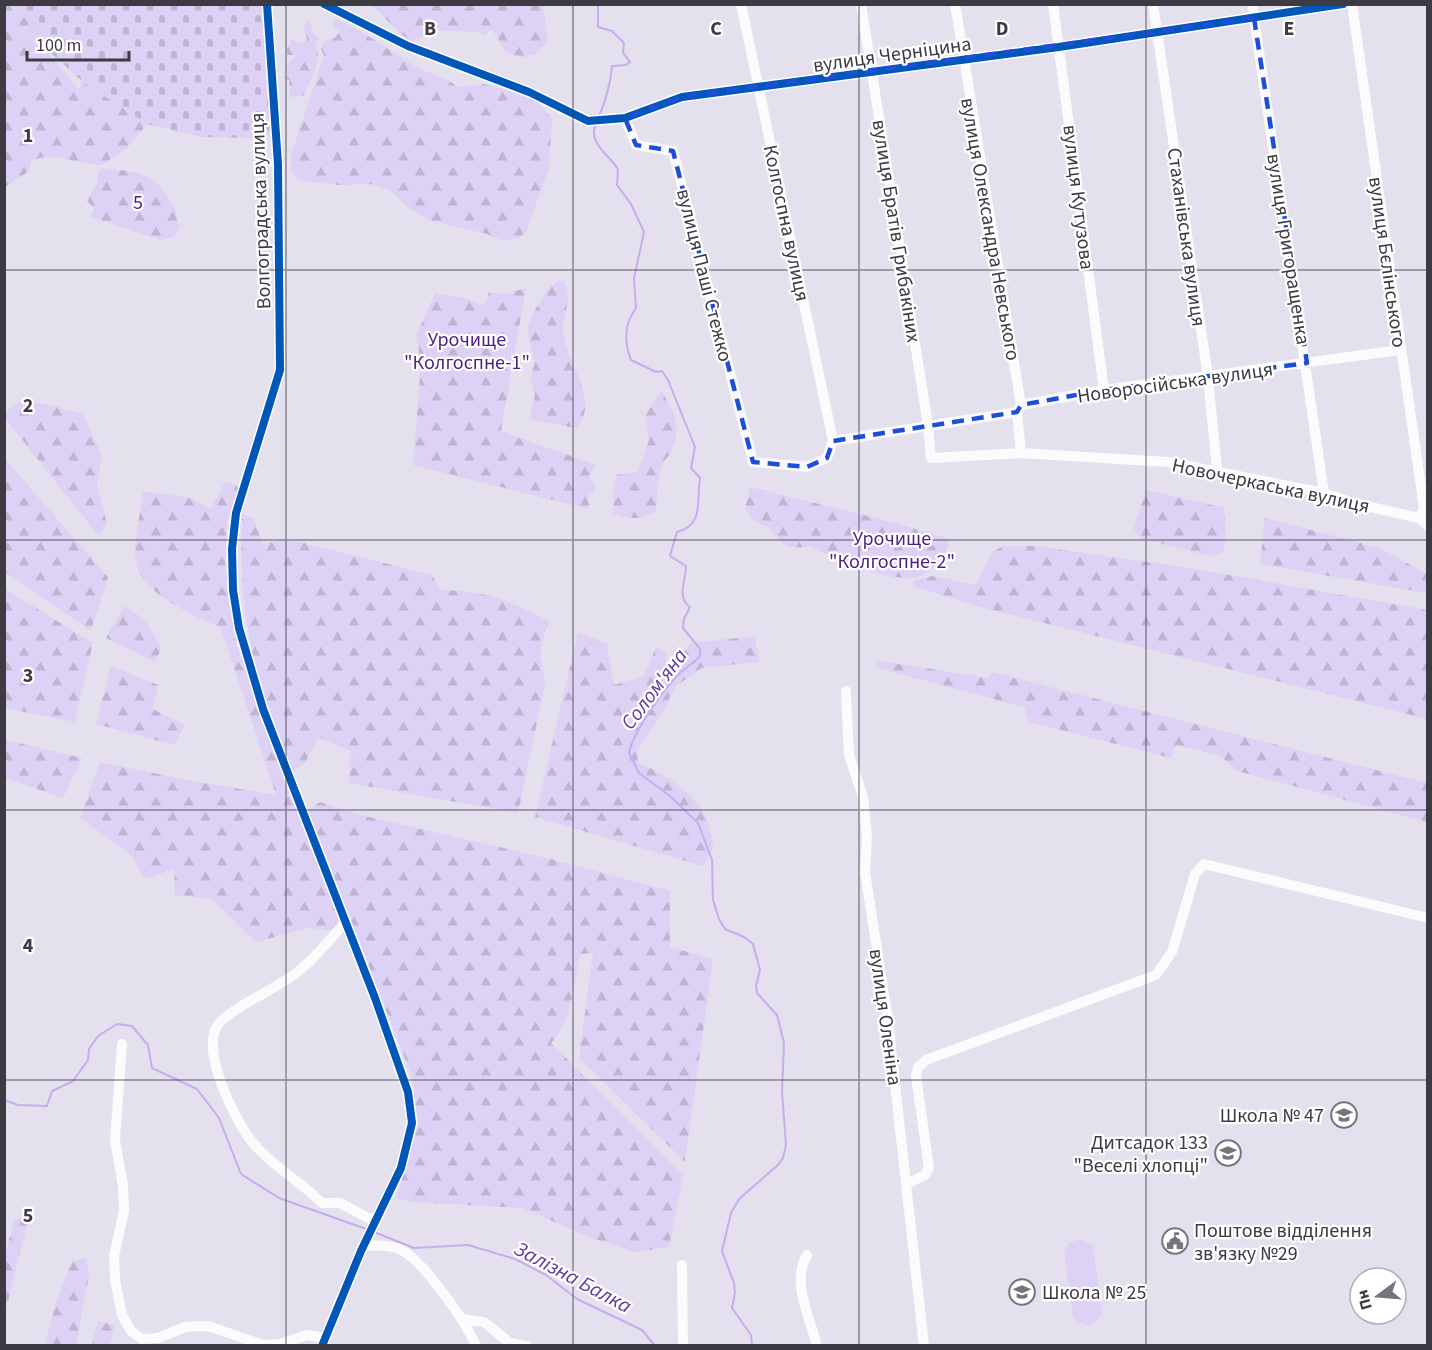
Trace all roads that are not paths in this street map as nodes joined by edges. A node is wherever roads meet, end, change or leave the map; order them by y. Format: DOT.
graph roads {
  1 [pos="267,4"];
  2 [pos="324,4"];
  3 [pos="741,4"];
  4 [pos="861,4"];
  5 [pos="955,4"];
  6 [pos="1053,4"];
  7 [pos="1153,4"];
  8 [pos="1252,4"];
  9 [pos="1343,4"];
  10 [pos="1352,4"];
  11 [pos="1254,18"];
  12 [pos="1157,32"];
  13 [pos="1059,47"];
  14 [pos="963,60"];
  15 [pos="871,72"];
  16 [pos="759,89"];
  17 [pos="625,118"];
  18 [pos="1400,350"];
  19 [pos="1307,363"];
  20 [pos="1208,377"];
  21 [pos="1104,390"];
  22 [pos="1019,409"];
  23 [pos="928,424"];
  24 [pos="833,441"];
  25 [pos="1021,453"];
  26 [pos="931,458"];
  27 [pos="1217,470"];
  28 [pos="1324,493"];
  29 [pos="1423,522"];
  30 [pos="846,691"];
  31 [pos="1428,918"];
  32 [pos="346,922"];
  33 [pos="122,1044"];
  34 [pos="906,1184"];
  35 [pos="375,1224"];
  36 [pos="365,1244"];
  37 [pos="807,1255"];
  38 [pos="682,1265"];
  39 [pos="463,1319"];
  40 [pos="323,1342"];
  41 [pos="476,1346"];
  42 [pos="526,1346"];
  43 [pos="683,1346"];
  44 [pos="817,1346"];
  45 [pos="924,1346"];
  1 -- 32 [label="street, Волгоградська вулиця"];
  2 -- 17 [label="street, вулиця Черніцина"];
  3 -- 16 [label="street, Колгоспна вулиця"];
  4 -- 15 [label="street, вулиця Братів Грибакіних"];
  5 -- 14 [label="street, вулиця Олександра Невського"];
  6 -- 13 [label="street, вулиця Кутузова"];
  7 -- 12 [label="street, Стаханівська вулиця"];
  8 -- 11 [label="street, вулиця Григоращенка"];
  9 -- 11 [label="street, вулиця Черніцина"];
  10 -- 18 [label="street, вулиця Бєлінського"];
  11 -- 12 [label="street, вулиця Черніцина"];
  11 -- 19 [label="street, вулиця Григоращенка"];
  12 -- 13 [label="street, вулиця Черніцина"];
  12 -- 20 [label="street, Стаханівська вулиця"];
  13 -- 14 [label="street, вулиця Черніцина"];
  13 -- 21 [label="street, вулиця Кутузова"];
  14 -- 15 [label="street, вулиця Черніцина"];
  14 -- 22 [label="street, вулиця Олександра Невського"];
  15 -- 16 [label="street, вулиця Черніцина"];
  15 -- 23 [label="street, вулиця Братів Грибакіних"];
  16 -- 17 [label="street, вулиця Черніцина"];
  16 -- 24 [label="street, Колгоспна вулиця"];
  17 -- 24 [label="street, вулиця Паші Стежко"];
  18 -- 19 [label="street, Новоросійська вулиця"];
  18 -- 29 [label="street, вулиця Бєлінського"];
  19 -- 20 [label="street, Новоросійська вулиця"];
  19 -- 28 [label="street, вулиця Григоращенка"];
  20 -- 21 [label="street, Новоросійська вулиця"];
  20 -- 27 [label="street, Стаханівська вулиця"];
  21 -- 22 [label="street, Новоросійська вулиця"];
  22 -- 23 [label="street, Новоросійська вулиця"];
  22 -- 25 [label="street, вулиця Олександра Невського"];
  23 -- 24 [label="street, Новоросійська вулиця"];
  23 -- 26 [label="street, вулиця Братів Грибакіних"];
  25 -- 26 [label="street, Новочеркаська вулиця"];
  25 -- 27 [label="street, Новочеркаська вулиця"];
  27 -- 28 [label="street, Новочеркаська вулиця"];
  28 -- 29 [label="street, Новочеркаська вулиця"];
  30 -- 34 [label="street, вулиця Оленіна"];
  31 -- 34 [label="street"];
  32 -- 35 [label="street, Волгоградська вулиця"];
  32 -- 35 [label="street"];
  33 -- 40 [label="street"];
  34 -- 45 [label="street, вулиця Оленіна"];
  35 -- 36 [label="street, Волгоградська вулиця"];
  36 -- 39 [label="street"];
  36 -- 40 [label="street, Волгоградська вулиця"];
  37 -- 44 [label="street"];
  38 -- 43 [label="street"];
  39 -- 41 [label="street"];
  39 -- 42 [label="street"];
}
